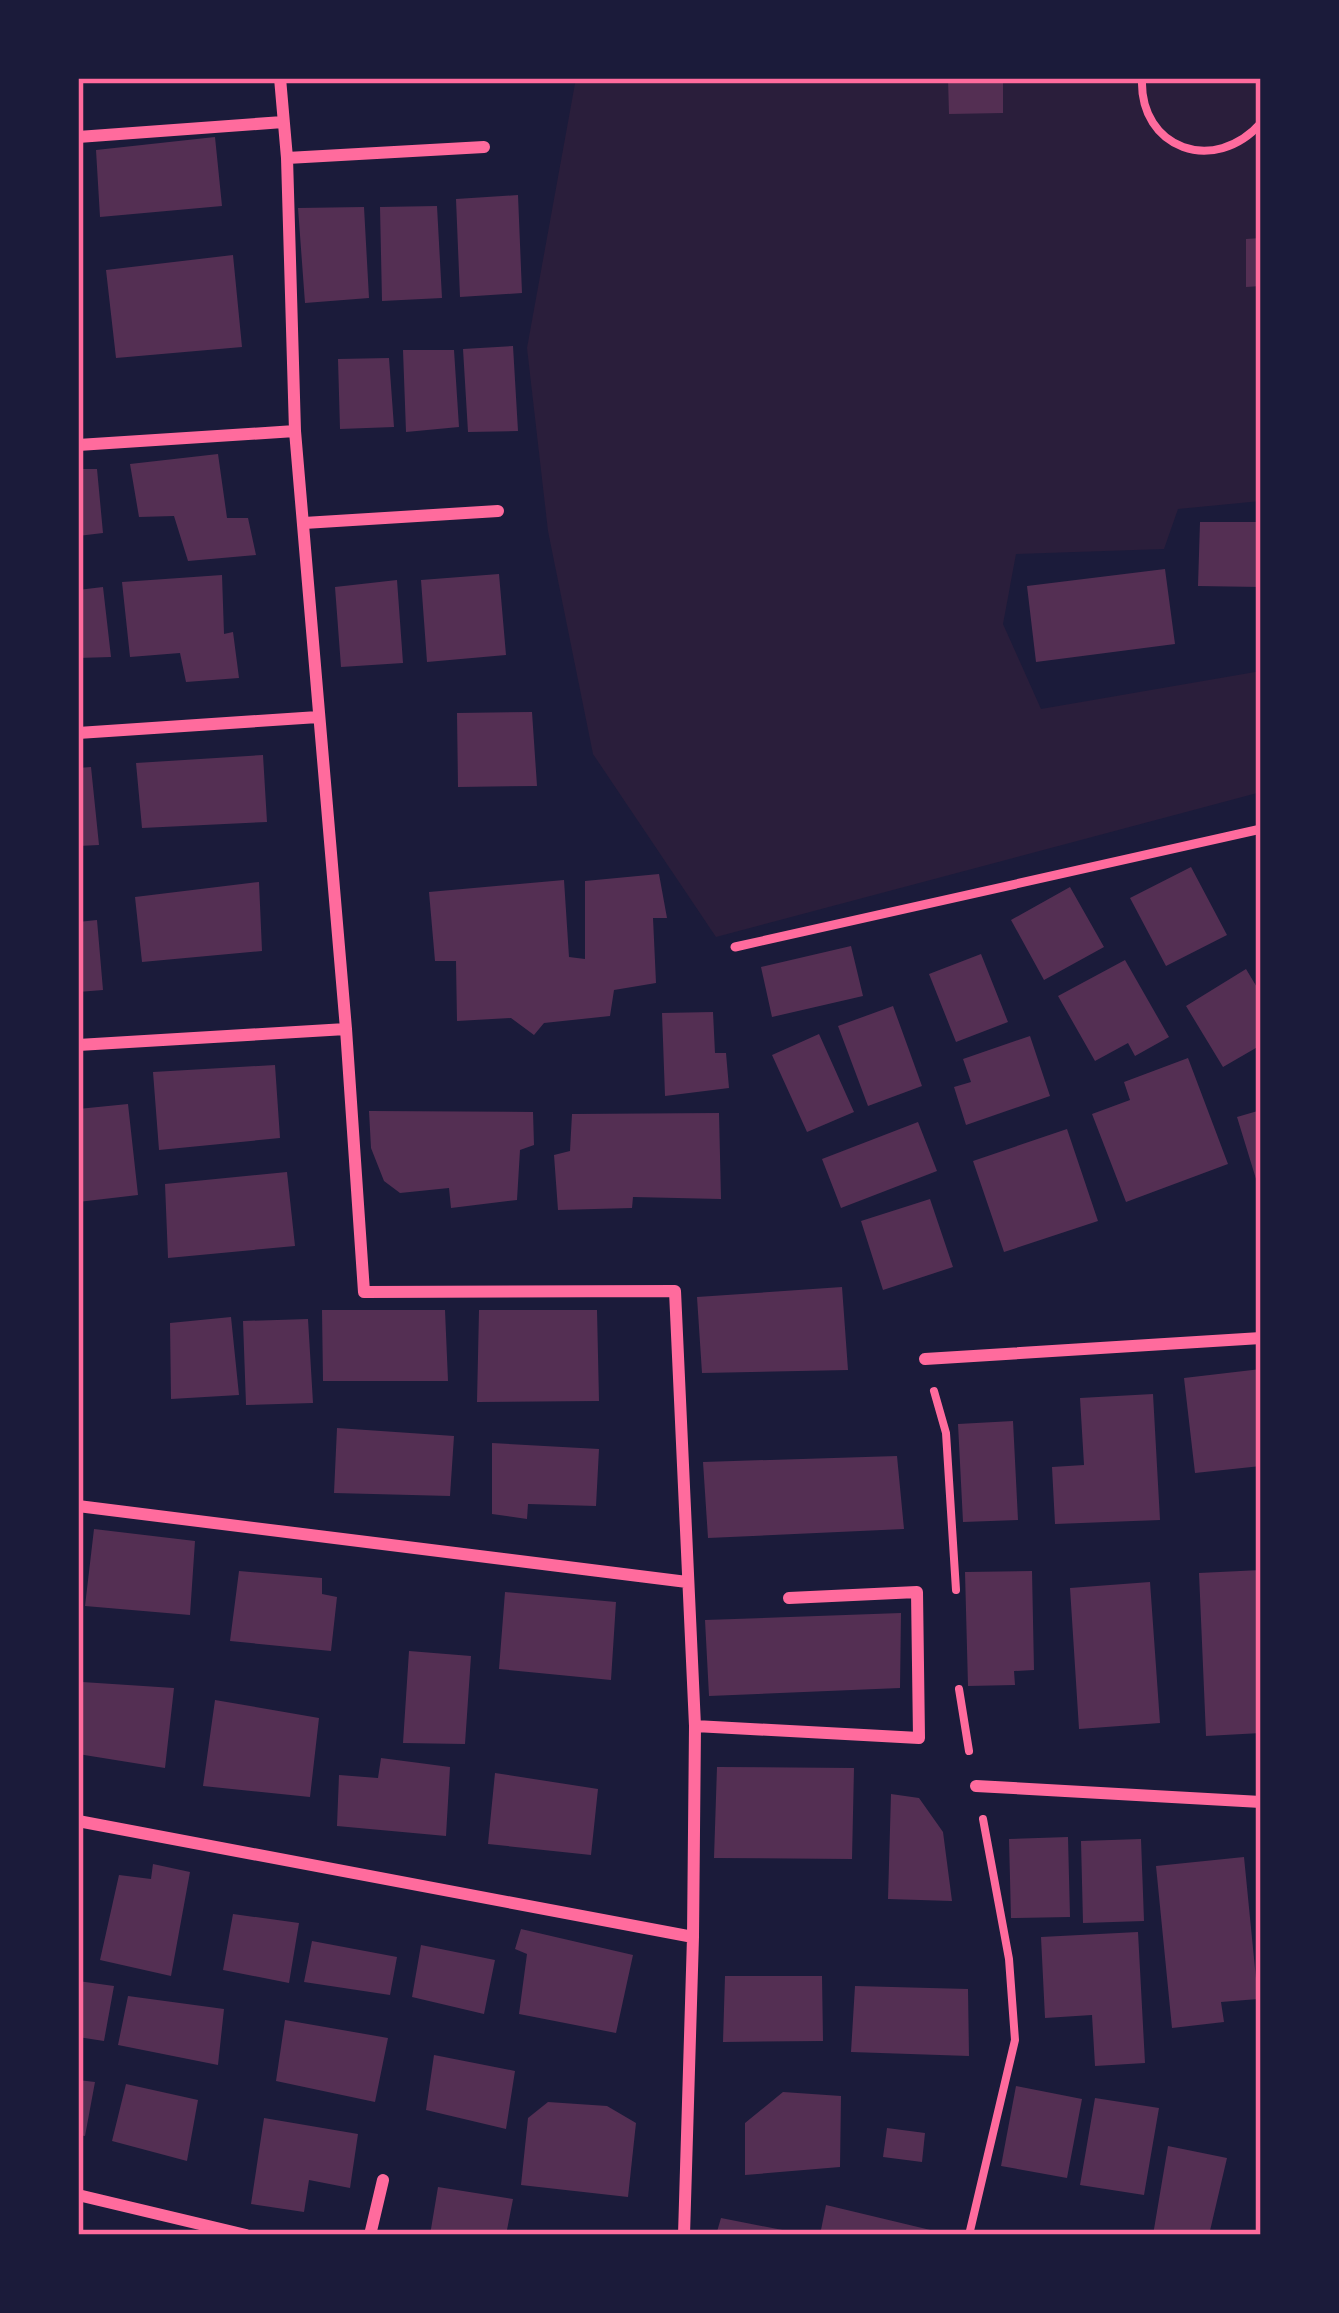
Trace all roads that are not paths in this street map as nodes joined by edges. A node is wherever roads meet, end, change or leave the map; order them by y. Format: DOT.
graph roads {
  1 [pos="280,78"];
  2 [pos="283,122"];
  3 [pos="78,137"];
  4 [pos="484,147"];
  5 [pos="287,158"];
  6 [pos="295,431"];
  7 [pos="78,445"];
  8 [pos="498,511"];
  9 [pos="304,523"];
  10 [pos="318,717"];
  11 [pos="78,733"];
  12 [pos="1261,829"];
  13 [pos="735,947"];
  14 [pos="346,1029"];
  15 [pos="78,1045"];
  16 [pos="1261,1338"];
  17 [pos="925,1358"];
  18 [pos="78,1506"];
  19 [pos="687,1582"];
  20 [pos="789,1598"];
  21 [pos="695,1726"];
  22 [pos="976,1786"];
  23 [pos="1261,1802"];
  24 [pos="78,1821"];
  25 [pos="693,1937"];
  26 [pos="383,2180"];
  27 [pos="78,2194"];
  28 [pos="246,2235"];
  29 [pos="370,2235"];
  30 [pos="684,2235"];
  1 -- 2 [label="street"];
  2 -- 3 [label="street"];
  2 -- 5 [label="street"];
  4 -- 5 [label="street"];
  5 -- 6 [label="street"];
  6 -- 7 [label="street"];
  6 -- 9 [label="street"];
  8 -- 9 [label="street"];
  9 -- 10 [label="street"];
  10 -- 11 [label="street"];
  10 -- 14 [label="street"];
  12 -- 13 [label="lane"];
  14 -- 15 [label="street"];
  14 -- 19 [label="street"];
  16 -- 17 [label="street"];
  18 -- 19 [label="street"];
  19 -- 21 [label="street"];
  20 -- 21 [label="street"];
  21 -- 25 [label="street"];
  22 -- 23 [label="street"];
  24 -- 25 [label="street"];
  25 -- 30 [label="street"];
  26 -- 29 [label="street"];
  27 -- 28 [label="street"];
}
